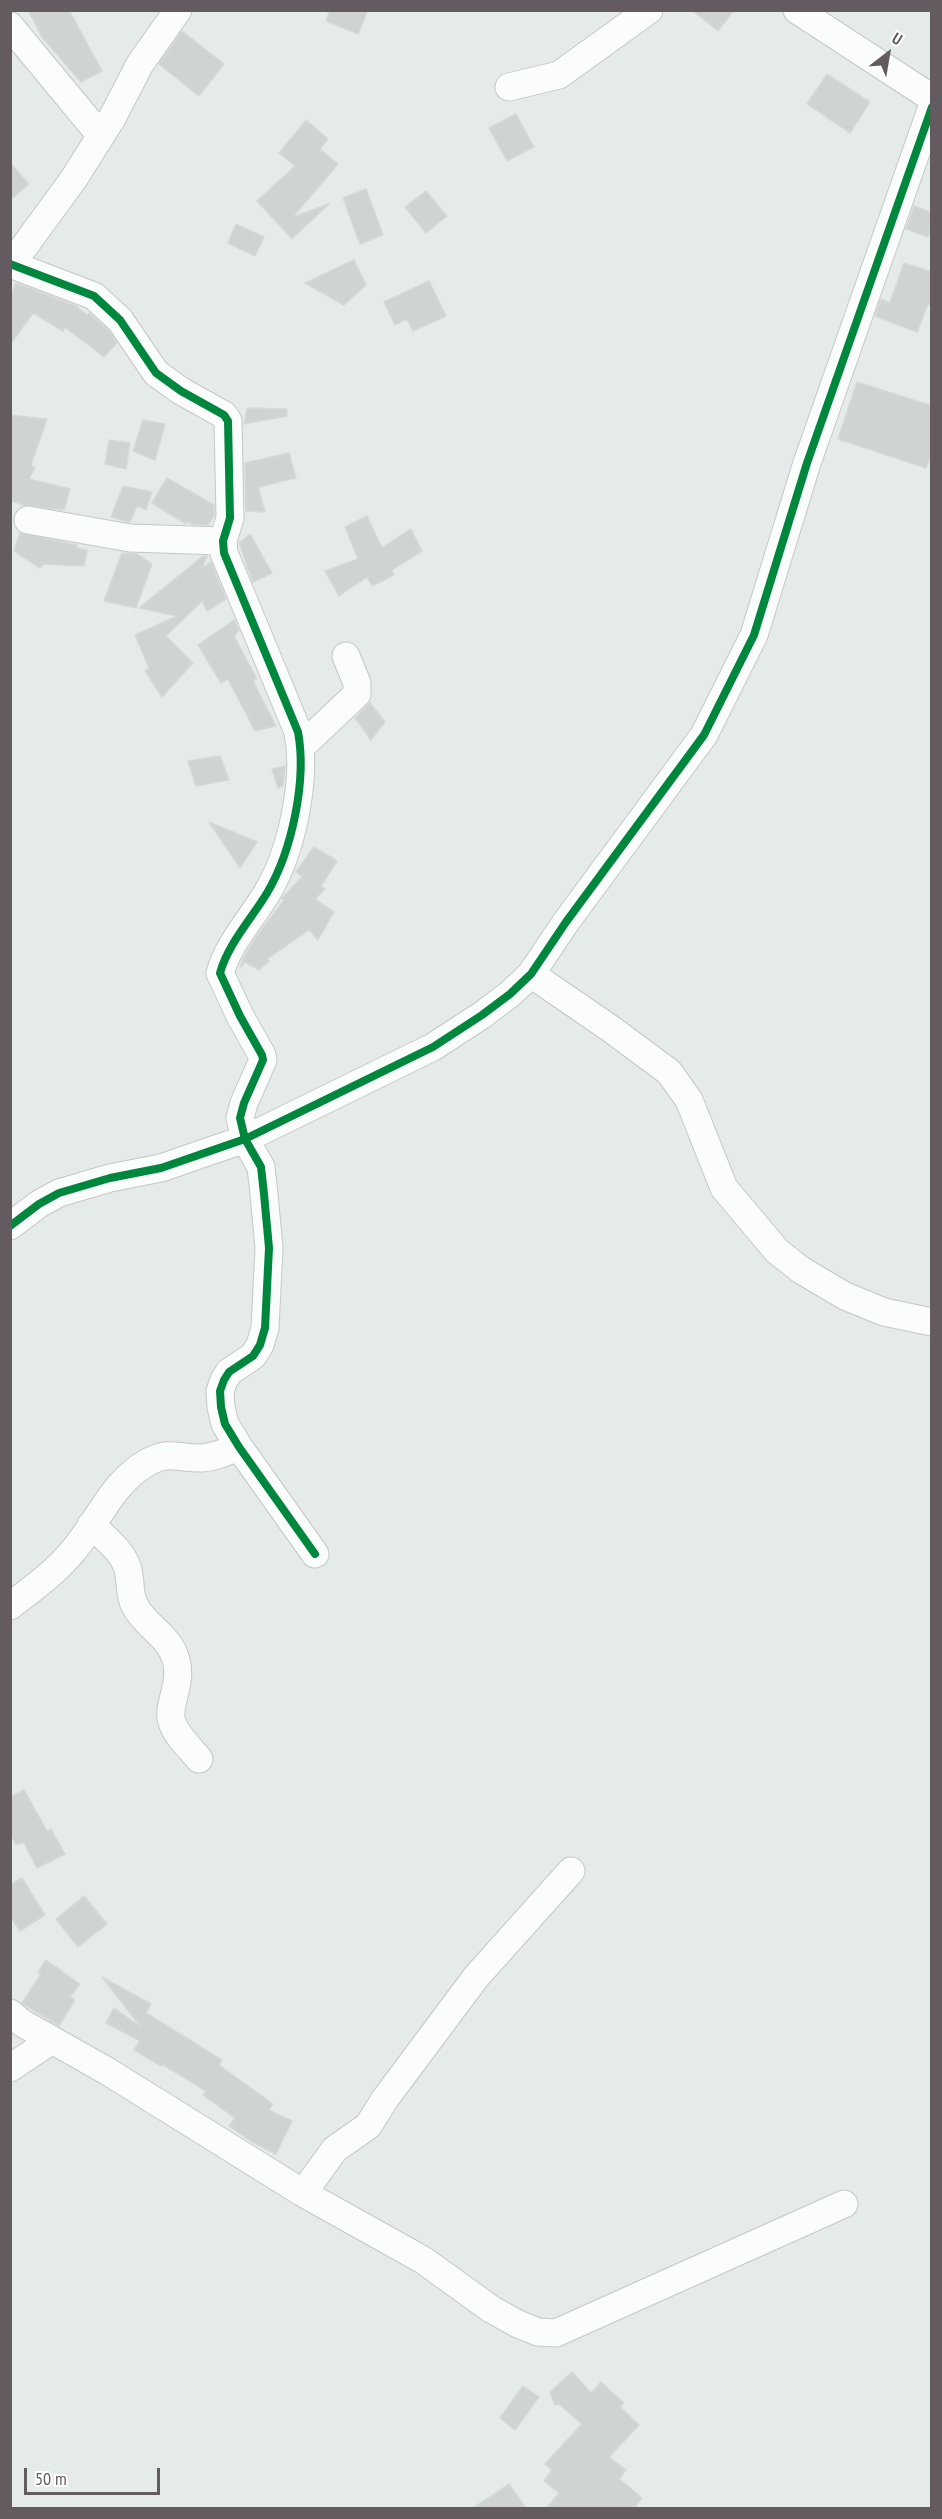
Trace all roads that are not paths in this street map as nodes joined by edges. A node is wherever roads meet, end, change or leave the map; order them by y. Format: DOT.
graph roads {
  1 [pos="178,10"];
  2 [pos="649,10"];
  3 [pos="797,10"];
  4 [pos="10,26"];
  5 [pos="509,87"];
  6 [pos="932,98"];
  7 [pos="932,107"];
  8 [pos="101,136"];
  9 [pos="11,265"];
  10 [pos="28,520"];
  11 [pos="223,541"];
  12 [pos="346,656"];
  13 [pos="301,747"];
  14 [pos="531,974"];
  15 [pos="245,1138"];
  16 [pos="10,1226"];
  17 [pos="932,1323"];
  18 [pos="239,1447"];
  19 [pos="91,1525"];
  20 [pos="315,1554"];
  21 [pos="10,1606"];
  22 [pos="199,1759"];
  23 [pos="570,1871"];
  24 [pos="10,2013"];
  25 [pos="52,2040"];
  26 [pos="10,2068"];
  27 [pos="303,2193"];
  28 [pos="844,2204"];
  1 -- 8 [label="street"];
  2 -- 5 [label="street"];
  3 -- 6 [label="street"];
  4 -- 8 [label="street"];
  7 -- 14 [label="street"];
  8 -- 9 [label="street"];
  9 -- 11 [label="street"];
  10 -- 11 [label="street"];
  11 -- 13 [label="street"];
  12 -- 13 [label="street"];
  13 -- 15 [label="street"];
  14 -- 15 [label="street"];
  14 -- 17 [label="street"];
  15 -- 16 [label="street"];
  15 -- 18 [label="street"];
  18 -- 19 [label="street"];
  18 -- 20 [label="street"];
  19 -- 21 [label="street"];
  19 -- 22 [label="street"];
  23 -- 27 [label="street"];
  24 -- 25 [label="street"];
  25 -- 26 [label="street"];
  25 -- 27 [label="street"];
  27 -- 28 [label="street"];
}
